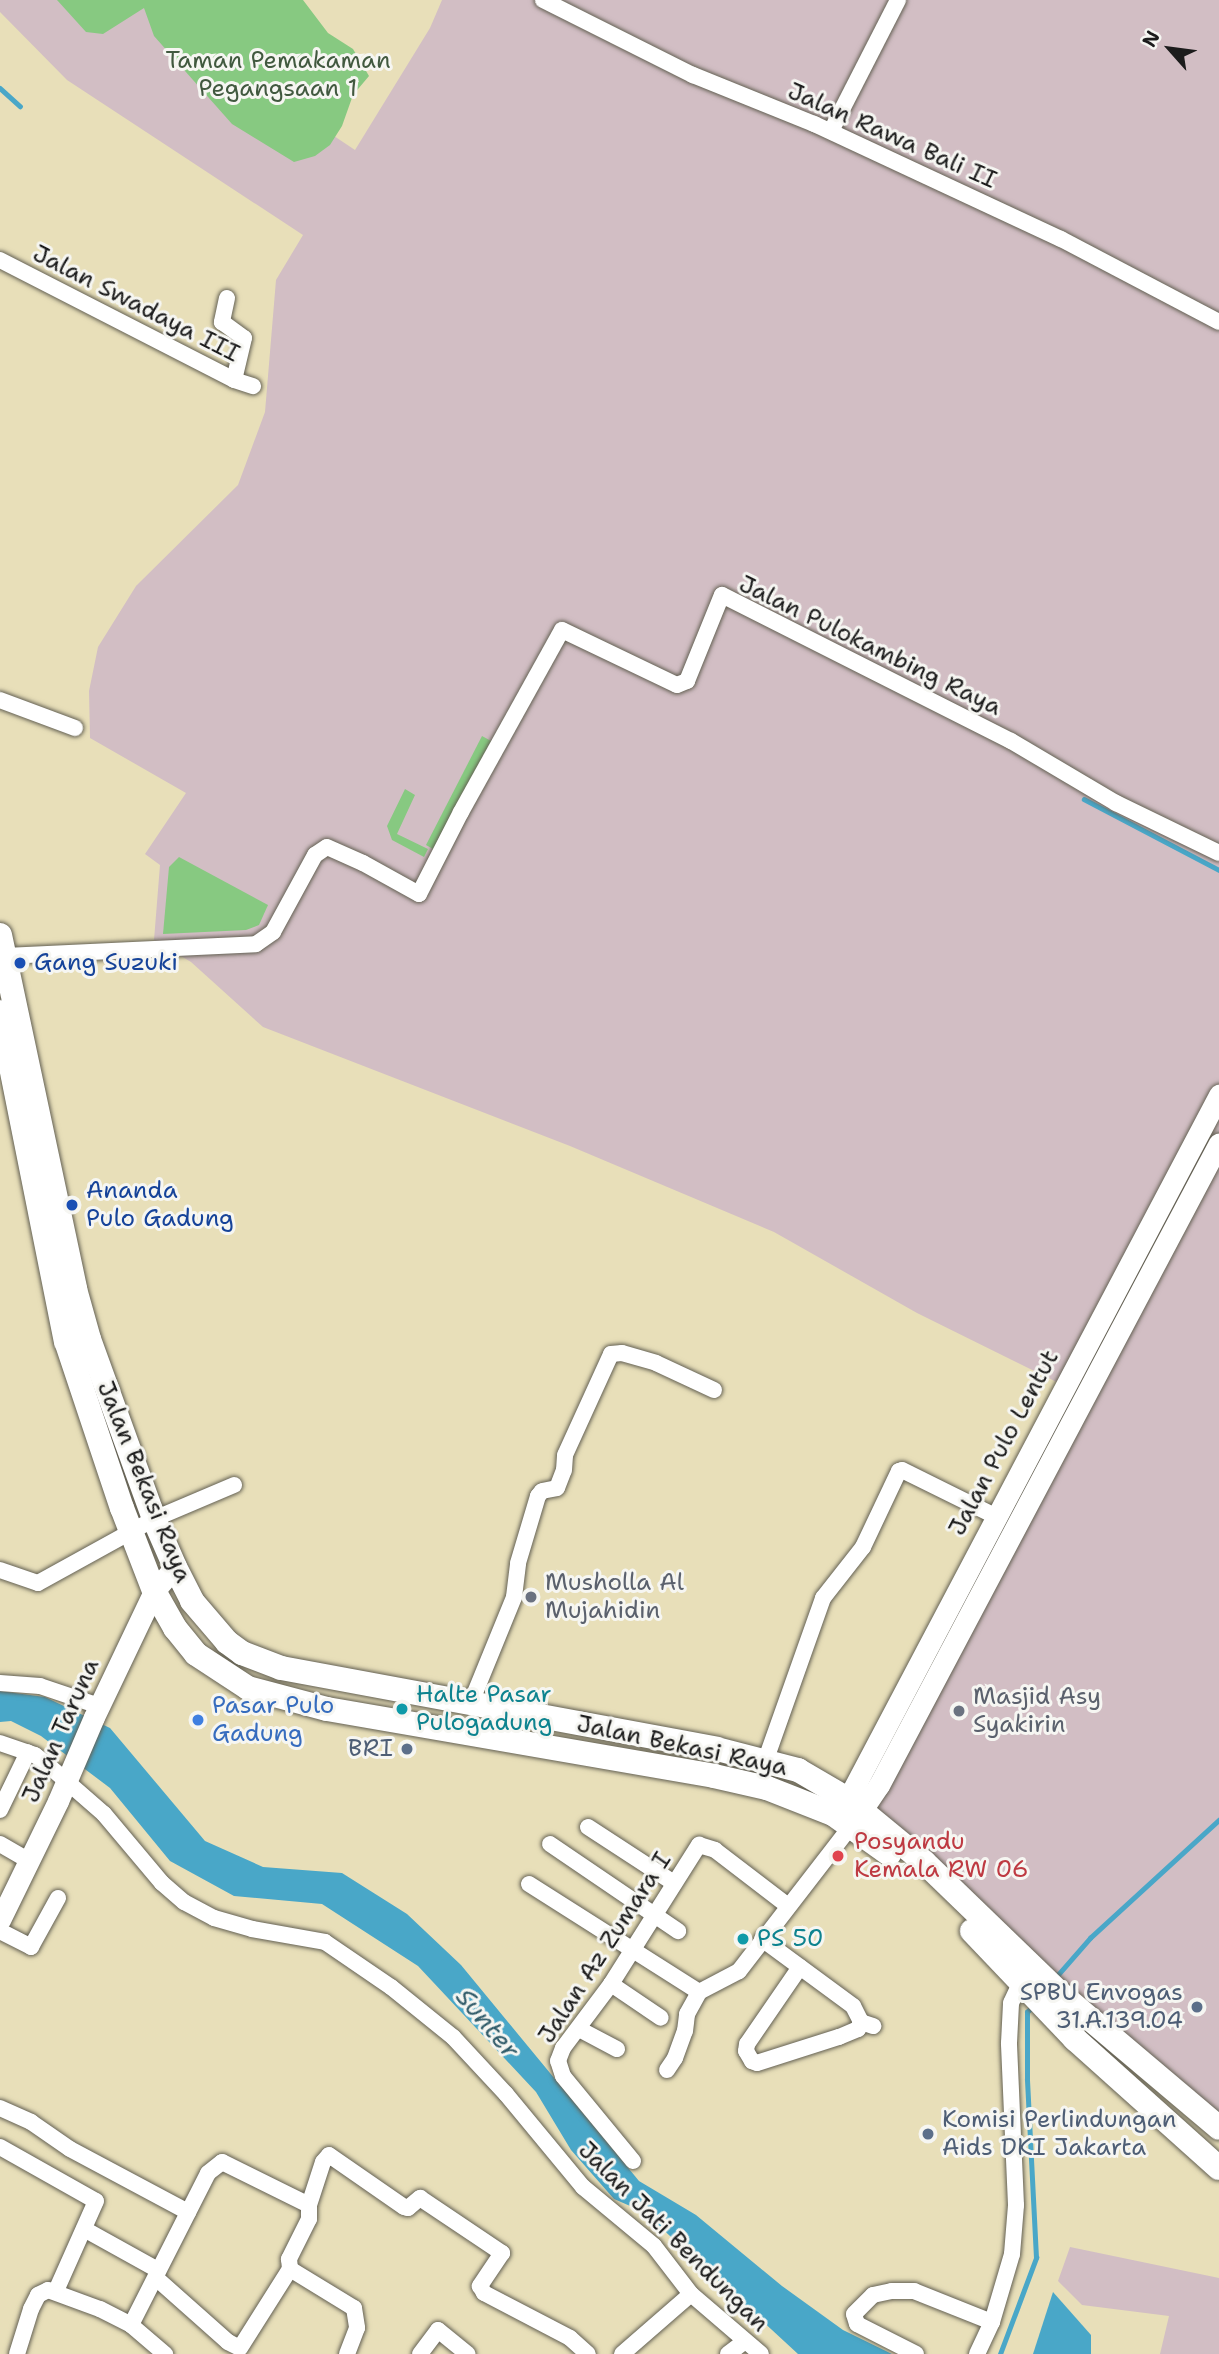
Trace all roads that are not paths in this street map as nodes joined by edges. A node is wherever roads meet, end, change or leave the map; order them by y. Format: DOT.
graph roads {
  1 [pos="543,0"];
  2 [pos="898,0"];
  3 [pos="831,131"];
  4 [pos="0,260"];
  5 [pos="227,298"];
  6 [pos="1219,322"];
  7 [pos="234,380"];
  8 [pos="253,386"];
  9 [pos="0,700"];
  10 [pos="75,728"];
  11 [pos="1219,853"];
  12 [pos="3,946"];
  13 [pos="0,1012"];
  14 [pos="1219,1095"];
  15 [pos="8,1102"];
  16 [pos="1219,1143"];
  17 [pos="714,1390"];
  18 [pos="234,1485"];
  19 [pos="995,1516"];
  20 [pos="154,1519"];
  21 [pos="131,1531"];
  22 [pos="175,1567"];
  23 [pos="0,1570"];
  24 [pos="154,1591"];
  25 [pos="0,1682"];
  26 [pos="470,1704"];
  27 [pos="96,1711"];
  28 [pos="0,1743"];
  29 [pos="27,1752"];
  30 [pos="766,1759"];
  31 [pos="69,1776"];
  32 [pos="2,1801"];
  33 [pos="847,1818"];
  34 [pos="588,1827"];
  35 [pos="0,1844"];
  36 [pos="550,1844"];
  37 [pos="29,1861"];
  38 [pos="529,1884"];
  39 [pos="674,1884"];
  40 [pos="58,1898"];
  41 [pos="787,1905"];
  42 [pos="655,1916"];
  43 [pos="1,1920"];
  44 [pos="678,1931"];
  45 [pos="761,1939"];
  46 [pos="632,1949"];
  47 [pos="800,1966"];
  48 [pos="1028,1980"];
  49 [pos="611,1984"];
  50 [pos="699,1992"];
  51 [pos="1058,2004"];
  52 [pos="661,2018"];
  53 [pos="579,2029"];
  54 [pos="617,2049"];
  55 [pos="667,2070"];
  56 [pos="0,2108"];
  57 [pos="1219,2128"];
  58 [pos="0,2147"];
  59 [pos="632,2161"];
  60 [pos="1219,2168"];
  61 [pos="309,2205"];
  62 [pos="188,2212"];
  63 [pos="84,2229"];
  64 [pos="290,2269"];
  65 [pos="157,2274"];
  66 [pos="57,2291"];
  67 [pos="691,2294"];
  68 [pos="992,2322"];
  69 [pos="131,2325"];
  70 [pos="744,2342"];
  71 [pos="18,2354"];
  72 [pos="165,2354"];
  73 [pos="346,2354"];
  74 [pos="420,2354"];
  75 [pos="468,2354"];
  76 [pos="588,2354"];
  77 [pos="622,2354"];
  78 [pos="728,2354"];
  79 [pos="761,2354"];
  80 [pos="916,2354"];
  81 [pos="977,2354"];
  1 -- 3 [label="street, Jalan Rawa Bali II"];
  2 -- 3 [label="street"];
  3 -- 6 [label="street, Jalan Rawa Bali II"];
  4 -- 7 [label="street, Jalan Swadaya III"];
  5 -- 7 [label="street"];
  7 -- 8 [label="street, Jalan Swadaya III"];
  9 -- 10 [label="street"];
  11 -- 12 [label="street, Jalan Pulokambing Raya"];
  12 -- 20 [label="main road, Jalan Bekasi Raya"];
  13 -- 15 [label="main road, Jalan Bekasi Raya"];
  14 -- 19 [label="street, Jalan Pulo Lentut"];
  15 -- 21 [label="main road, Jalan Bekasi Raya"];
  16 -- 33 [label="street, Jalan Pulo Lentut"];
  17 -- 26 [label="street"];
  18 -- 20 [label="street"];
  19 -- 30 [label="street"];
  19 -- 33 [label="street, Jalan Pulo Lentut"];
  20 -- 21 [label="street"];
  20 -- 22 [label="main road, Jalan Bekasi Raya"];
  21 -- 23 [label="street"];
  21 -- 24 [label="main road, Jalan Bekasi Raya"];
  22 -- 24 [label="street, Jalan Taruna"];
  22 -- 26 [label="main road, Jalan Bekasi Raya"];
  24 -- 27 [label="street, Jalan Taruna"];
  24 -- 33 [label="main road, Jalan Bekasi Raya"];
  25 -- 27 [label="street"];
  26 -- 30 [label="main road, Jalan Bekasi Raya"];
  27 -- 31 [label="street, Jalan Taruna"];
  28 -- 29 [label="street, Jalan Jati Bendungan"];
  29 -- 31 [label="street, Jalan Jati Bendungan"];
  29 -- 32 [label="street"];
  30 -- 33 [label="main road, Jalan Bekasi Raya"];
  31 -- 37 [label="street, Jalan Taruna"];
  31 -- 67 [label="street, Jalan Jati Bendungan"];
  33 -- 41 [label="street"];
  33 -- 48 [label="main road, Jalan Bekasi Raya"];
  34 -- 39 [label="street"];
  35 -- 37 [label="street"];
  36 -- 42 [label="street"];
  37 -- 43 [label="street, Jalan Taruna"];
  38 -- 46 [label="street"];
  39 -- 41 [label="street, Jalan Az Zumara I"];
  39 -- 42 [label="street, Jalan Az Zumara I"];
  40 -- 43 [label="street"];
  41 -- 45 [label="street"];
  42 -- 44 [label="street"];
  42 -- 46 [label="street, Jalan Az Zumara I"];
  45 -- 47 [label="street"];
  45 -- 50 [label="street"];
  46 -- 49 [label="street, Jalan Az Zumara I"];
  46 -- 50 [label="street"];
  47 -- 47 [label="street"];
  48 -- 51 [label="main road, Jalan Bekasi Raya"];
  48 -- 68 [label="street"];
  49 -- 52 [label="street"];
  49 -- 53 [label="street, Jalan Az Zumara I"];
  50 -- 55 [label="street"];
  51 -- 57 [label="main road, Jalan Bekasi Raya"];
  51 -- 60 [label="main road, Jalan Bekasi Raya"];
  53 -- 54 [label="street"];
  53 -- 59 [label="street, Jalan Az Zumara I"];
  56 -- 62 [label="street"];
  58 -- 63 [label="street"];
  61 -- 62 [label="street"];
  61 -- 64 [label="street"];
  61 -- 76 [label="street"];
  62 -- 65 [label="street"];
  63 -- 65 [label="street"];
  63 -- 66 [label="street"];
  64 -- 65 [label="street"];
  64 -- 73 [label="street"];
  65 -- 69 [label="street"];
  66 -- 69 [label="street"];
  66 -- 71 [label="street"];
  67 -- 70 [label="street, Jalan Jati Bendungan"];
  67 -- 77 [label="street"];
  68 -- 80 [label="street"];
  68 -- 81 [label="street"];
  69 -- 72 [label="street"];
  70 -- 78 [label="street"];
  70 -- 79 [label="street, Jalan Jati Bendungan"];
  74 -- 75 [label="street"];
}
